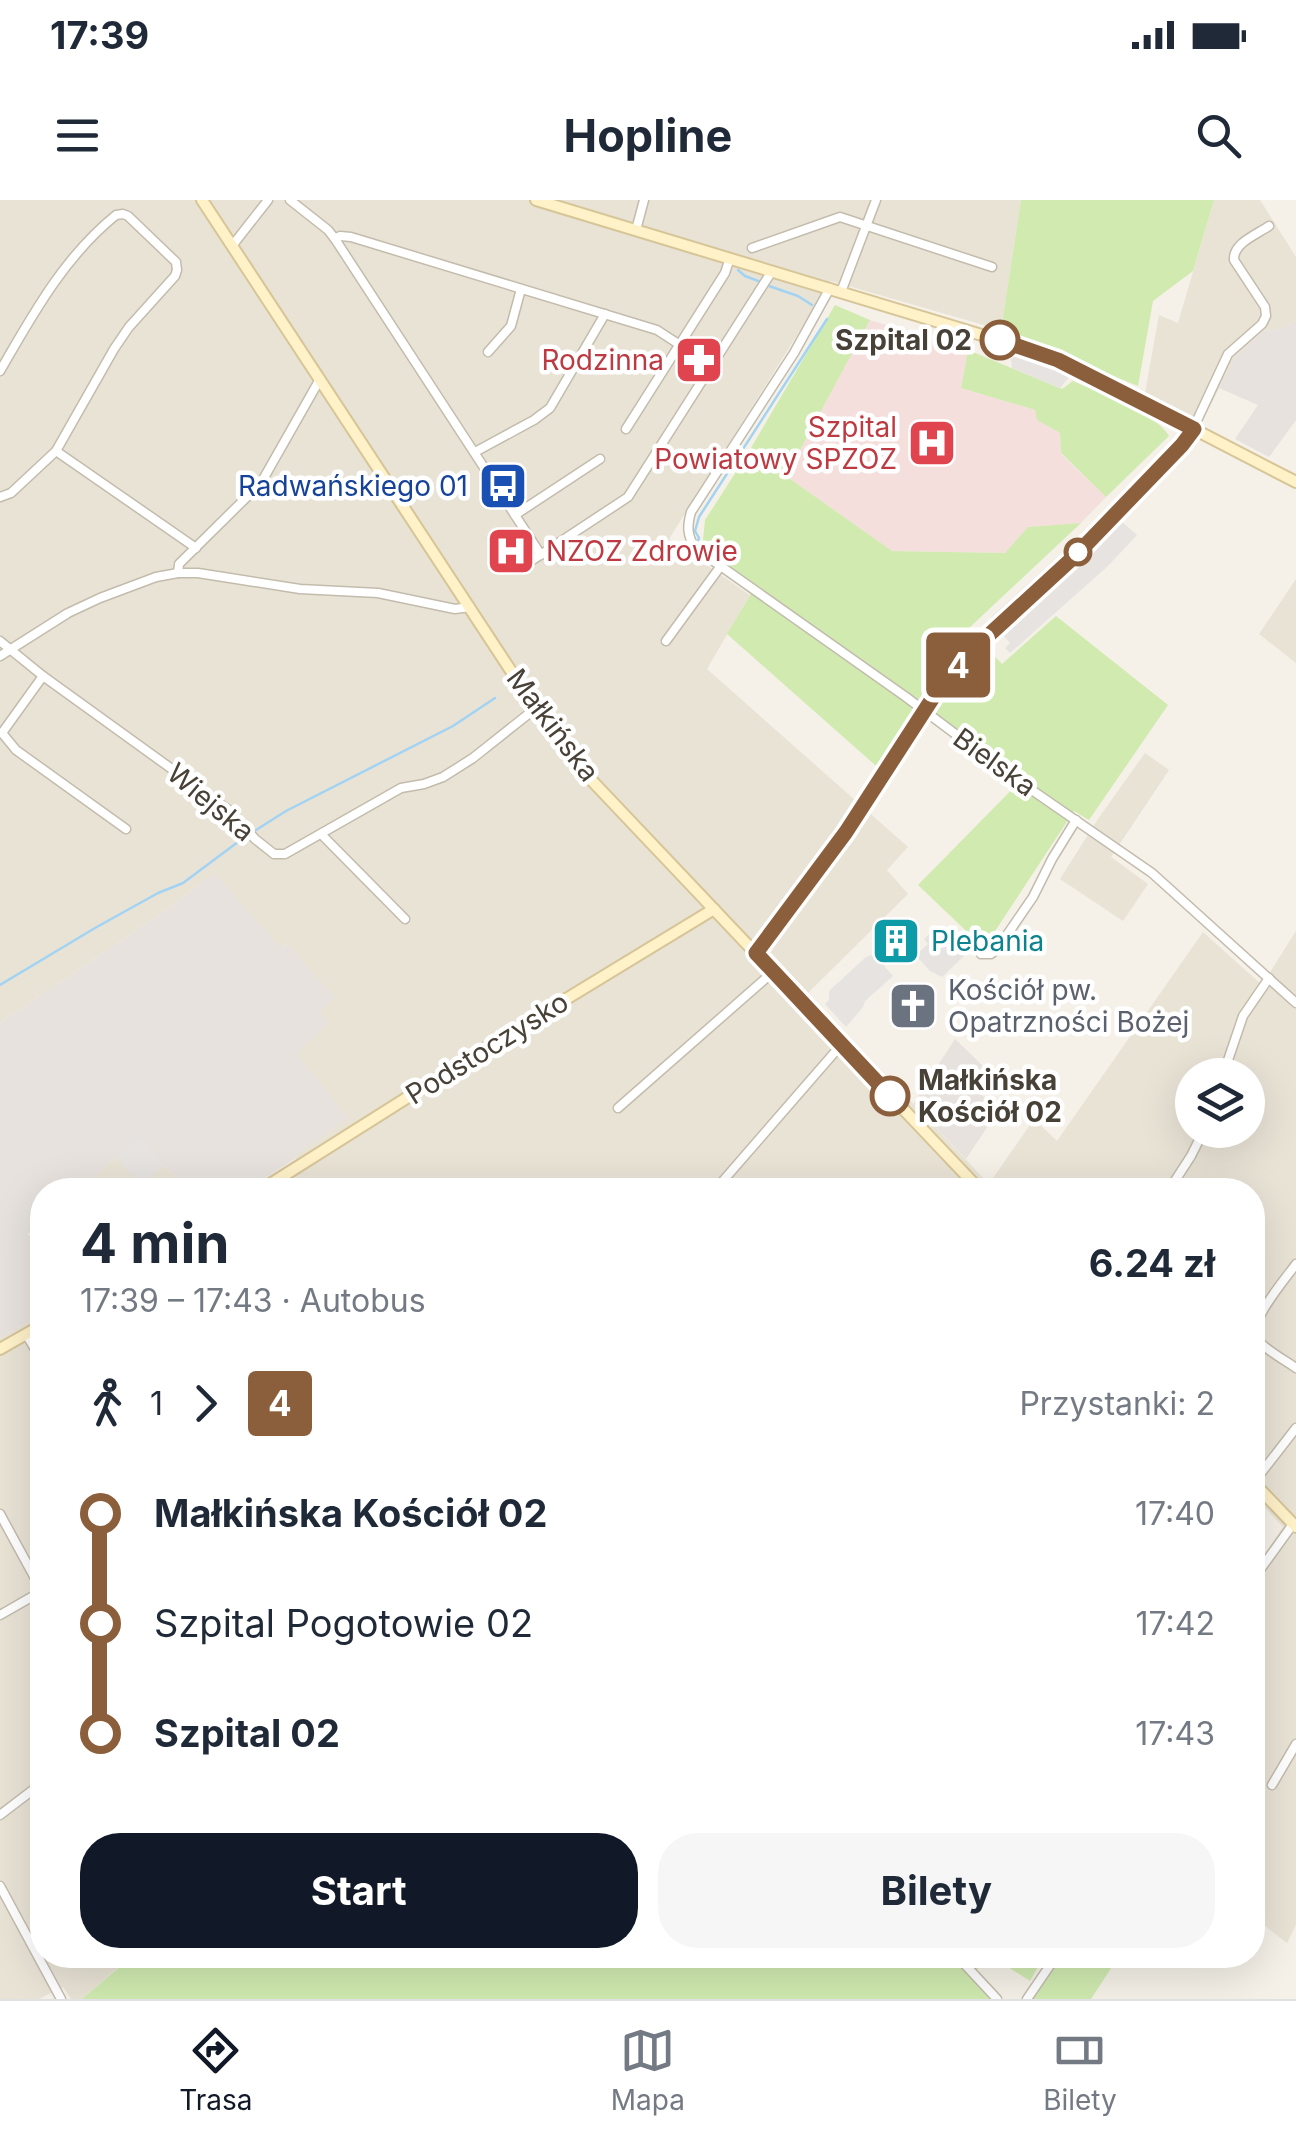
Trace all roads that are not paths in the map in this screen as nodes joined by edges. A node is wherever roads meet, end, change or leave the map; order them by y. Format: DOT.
graph roads {
  1 [pos="202,200"];
  2 [pos="268,200"];
  3 [pos="290,200"];
  4 [pos="536,200"];
  5 [pos="644,200"];
  6 [pos="876,200"];
  7 [pos="551,202"];
  8 [pos="865,225"];
  9 [pos="1269,226"];
  10 [pos="636,230"];
  11 [pos="334,239"];
  12 [pos="232,246"];
  13 [pos="752,248"];
  14 [pos="730,258"];
  15 [pos="992,267"];
  16 [pos="772,271"];
  17 [pos="522,289"];
  18 [pos="836,290"];
  19 [pos="605,314"];
  20 [pos="680,344"];
  21 [pos="488,352"];
  22 [pos="0,371"];
  23 [pos="320,379"];
  24 [pos="626,429"];
  25 [pos="1194,429"];
  26 [pos="56,451"];
  27 [pos="475,452"];
  28 [pos="600,458"];
  29 [pos="1296,482"];
  30 [pos="0,497"];
  31 [pos="515,515"];
  32 [pos="196,548"];
  33 [pos="540,555"];
  34 [pos="720,567"];
  35 [pos="519,569"];
  36 [pos="178,573"];
  37 [pos="470,606"];
  38 [pos="0,641"];
  39 [pos="666,641"];
  40 [pos="9,650"];
  41 [pos="0,656"];
  42 [pos="43,676"];
  43 [pos="536,708"];
  44 [pos="925,711"];
  45 [pos="1076,820"];
  46 [pos="126,829"];
  47 [pos="322,835"];
  48 [pos="714,909"];
  49 [pos="404,920"];
  50 [pos="756,953"];
  51 [pos="981,954"];
  52 [pos="773,972"];
  53 [pos="1269,978"];
  54 [pos="1296,1003"];
  55 [pos="840,1045"];
  56 [pos="1229,1058"];
  57 [pos="618,1108"];
  58 [pos="1195,1148"];
  59 [pos="280,1178"];
  60 [pos="725,1178"];
  61 [pos="968,1178"];
  62 [pos="1177,1178"];
  63 [pos="1296,1264"];
  64 [pos="1265,1308"];
  65 [pos="30,1332"];
  66 [pos="26,1334"];
  67 [pos="30,1340"];
  68 [pos="1265,1345"];
  69 [pos="0,1349"];
  70 [pos="1296,1368"];
  71 [pos="1296,1428"];
  72 [pos="1265,1467"];
  73 [pos="1265,1495"];
  74 [pos="0,1514"];
  75 [pos="1294,1525"];
  76 [pos="1265,1564"];
  77 [pos="30,1569"];
  78 [pos="30,1598"];
  79 [pos="0,1615"];
  80 [pos="1296,1744"];
  81 [pos="1272,1785"];
  82 [pos="30,1792"];
  83 [pos="0,1815"];
  84 [pos="0,1886"];
  85 [pos="30,1942"];
  86 [pos="44,1968"];
  87 [pos="968,1968"];
  88 [pos="1048,1968"];
  89 [pos="60,1999"];
  90 [pos="997,1999"];
  91 [pos="1027,1999"];
  1 -- 12 [label="street, Małkińska"];
  2 -- 12 [label="street"];
  3 -- 11 [label="street"];
  4 -- 7 [label="street"];
  5 -- 10 [label="street"];
  6 -- 8 [label="street"];
  7 -- 10 [label="street"];
  8 -- 13 [label="street"];
  8 -- 15 [label="street"];
  8 -- 18 [label="street"];
  9 -- 25 [label="street"];
  10 -- 14 [label="street"];
  11 -- 17 [label="street"];
  11 -- 27 [label="street"];
  12 -- 23 [label="street, Małkińska"];
  14 -- 16 [label="street"];
  14 -- 20 [label="street"];
  16 -- 18 [label="street"];
  16 -- 33 [label="street"];
  17 -- 19 [label="street"];
  17 -- 21 [label="street"];
  18 -- 25 [label="street"];
  18 -- 34 [label="street, Bielska"];
  19 -- 20 [label="street"];
  19 -- 27 [label="street"];
  20 -- 24 [label="street"];
  22 -- 26 [label="street"];
  23 -- 32 [label="street"];
  23 -- 37 [label="street, Małkińska"];
  25 -- 29 [label="street"];
  25 -- 44 [label="street"];
  26 -- 30 [label="street"];
  26 -- 32 [label="street"];
  27 -- 31 [label="street"];
  28 -- 31 [label="street"];
  31 -- 33 [label="street"];
  32 -- 36 [label="street"];
  33 -- 35 [label="street"];
  34 -- 39 [label="street"];
  34 -- 44 [label="street, Bielska"];
  36 -- 37 [label="street"];
  36 -- 40 [label="street"];
  37 -- 43 [label="street, Małkińska"];
  38 -- 40 [label="street, Wiejska"];
  40 -- 41 [label="street"];
  40 -- 42 [label="street, Wiejska"];
  42 -- 46 [label="street"];
  42 -- 47 [label="street, Wiejska"];
  43 -- 47 [label="street, Wiejska"];
  43 -- 48 [label="street, Małkińska"];
  44 -- 45 [label="street, Bielska"];
  44 -- 50 [label="street"];
  45 -- 51 [label="street"];
  45 -- 53 [label="street, Bielska"];
  47 -- 49 [label="street"];
  48 -- 50 [label="street, Małkińska"];
  48 -- 59 [label="street, Podstoczysko"];
  50 -- 52 [label="street, Małkińska"];
  52 -- 55 [label="street, Małkińska"];
  52 -- 57 [label="street"];
  53 -- 54 [label="street, Bielska"];
  53 -- 56 [label="street"];
  55 -- 60 [label="street"];
  55 -- 61 [label="street, Małkińska"];
  58 -- 62 [label="street"];
  63 -- 64 [label="street"];
  65 -- 66 [label="street"];
  66 -- 67 [label="street"];
  66 -- 69 [label="street"];
  68 -- 70 [label="street"];
  71 -- 72 [label="street"];
  73 -- 75 [label="street"];
  74 -- 77 [label="street"];
  75 -- 76 [label="street"];
  78 -- 79 [label="street"];
  80 -- 81 [label="street"];
  82 -- 83 [label="street"];
  84 -- 85 [label="street"];
  86 -- 89 [label="street"];
  87 -- 90 [label="street"];
  88 -- 91 [label="street"];
}
